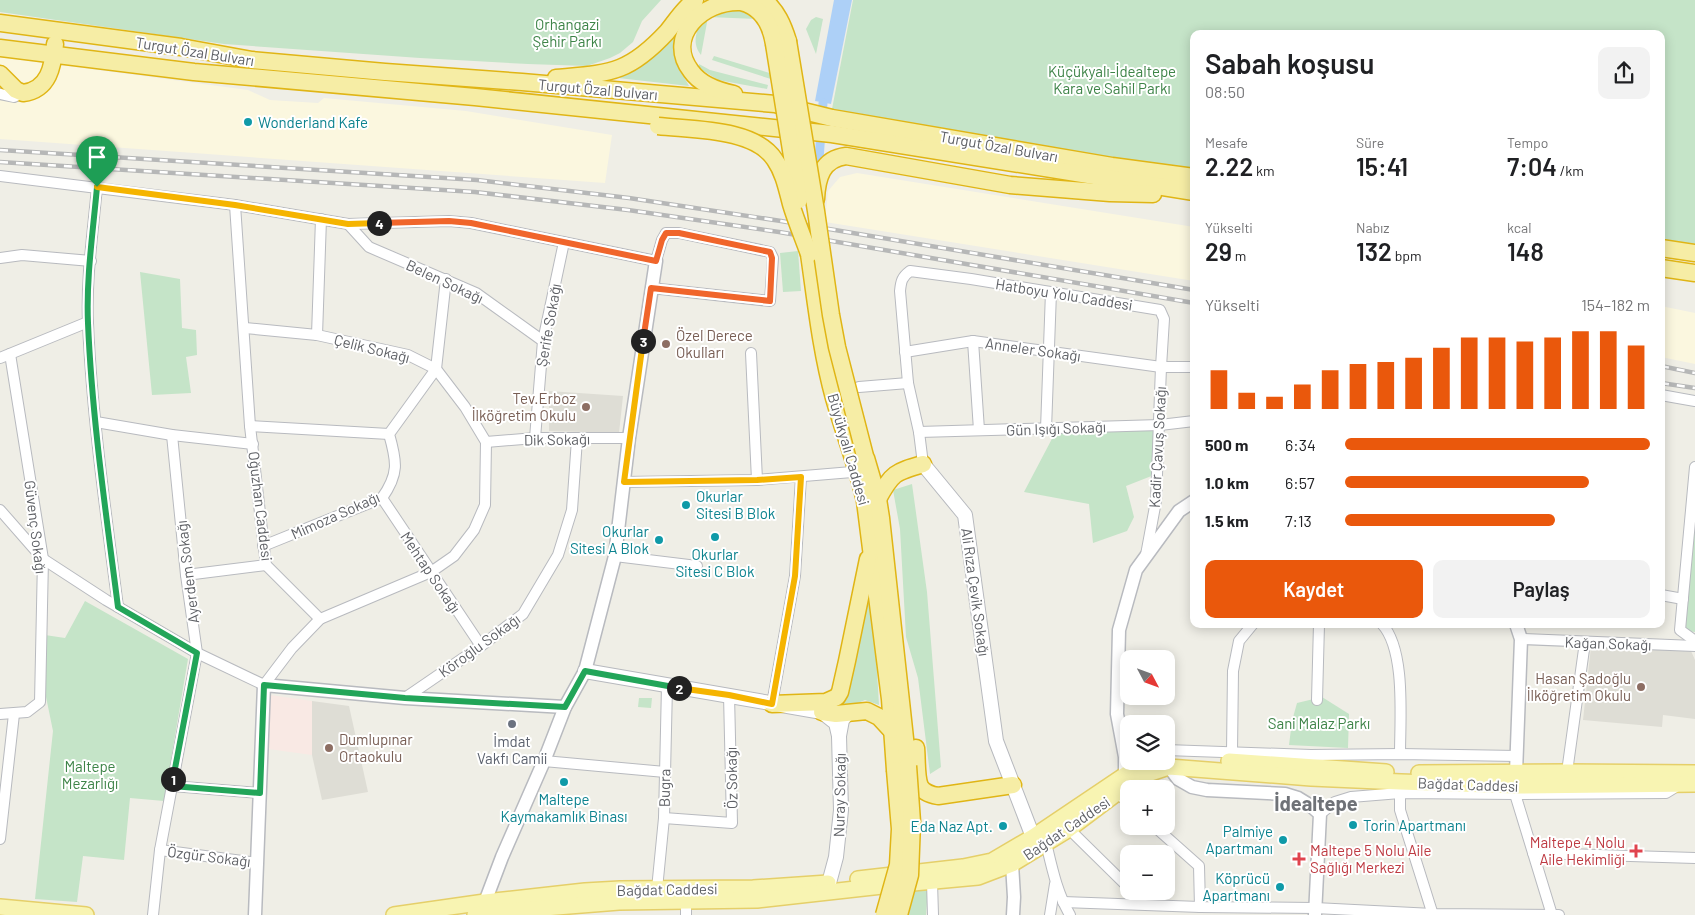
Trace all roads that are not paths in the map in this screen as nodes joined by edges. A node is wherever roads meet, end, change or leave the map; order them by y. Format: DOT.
graph roads {
  1 [pos="695,0"];
  2 [pos="764,0"];
  3 [pos="0,23"];
  4 [pos="38,28"];
  5 [pos="781,42"];
  6 [pos="0,48"];
  7 [pos="54,55"];
  8 [pos="0,75"];
  9 [pos="0,82"];
  10 [pos="522,82"];
  11 [pos="0,94"];
  12 [pos="23,94"];
  13 [pos="475,97"];
  14 [pos="775,104"];
  15 [pos="832,126"];
  16 [pos="0,176"];
  17 [pos="1190,176"];
  18 [pos="97,187"];
  19 [pos="1190,192"];
  20 [pos="1190,193"];
  21 [pos="235,205"];
  22 [pos="816,211"];
  23 [pos="321,219"];
  24 [pos="348,224"];
  25 [pos="564,242"];
  26 [pos="1665,249"];
  27 [pos="809,254"];
  28 [pos="1695,254"];
  29 [pos="0,258"];
  30 [pos="90,261"];
  31 [pos="656,261"];
  32 [pos="1665,269"];
  33 [pos="1695,274"];
  34 [pos="446,279"];
  35 [pos="651,288"];
  36 [pos="1051,292"];
  37 [pos="88,322"];
  38 [pos="245,328"];
  39 [pos="317,335"];
  40 [pos="543,341"];
  41 [pos="973,341"];
  42 [pos="1048,350"];
  43 [pos="906,352"];
  44 [pos="751,353"];
  45 [pos="5,356"];
  46 [pos="1161,367"];
  47 [pos="1190,367"];
  48 [pos="436,369"];
  49 [pos="908,383"];
  50 [pos="859,387"];
  51 [pos="1665,396"];
  52 [pos="1695,401"];
  53 [pos="1190,421"];
  54 [pos="96,422"];
  55 [pos="1160,425"];
  56 [pos="250,426"];
  57 [pos="1046,429"];
  58 [pos="978,430"];
  59 [pos="919,432"];
  60 [pos="389,434"];
  61 [pos="172,435"];
  62 [pos="535,438"];
  63 [pos="629,438"];
  64 [pos="577,439"];
  65 [pos="486,442"];
  66 [pos="253,444"];
  67 [pos="859,457"];
  68 [pos="923,464"];
  69 [pos="1695,470"];
  70 [pos="801,477"];
  71 [pos="860,477"];
  72 [pos="757,480"];
  73 [pos="624,482"];
  74 [pos="382,498"];
  75 [pos="878,499"];
  76 [pos="1190,504"];
  77 [pos="0,510"];
  78 [pos="264,546"];
  79 [pos="871,547"];
  80 [pos="614,556"];
  81 [pos="1146,556"];
  82 [pos="43,559"];
  83 [pos="266,565"];
  84 [pos="697,566"];
  85 [pos="431,572"];
  86 [pos="186,575"];
  87 [pos="1665,595"];
  88 [pos="1683,599"];
  89 [pos="118,607"];
  90 [pos="320,619"];
  91 [pos="1250,628"];
  92 [pos="1319,628"];
  93 [pos="1386,628"];
  94 [pos="1517,628"];
  95 [pos="895,638"];
  96 [pos="1521,639"];
  97 [pos="1695,641"];
  98 [pos="1585,642"];
  99 [pos="481,646"];
  100 [pos="1695,646"];
  101 [pos="197,653"];
  102 [pos="585,671"];
  103 [pos="264,685"];
  104 [pos="667,686"];
  105 [pos="729,695"];
  106 [pos="405,698"];
  107 [pos="1317,700"];
  108 [pos="772,704"];
  109 [pos="565,707"];
  110 [pos="822,712"];
  111 [pos="848,713"];
  112 [pos="0,714"];
  113 [pos="14,714"];
  114 [pos="1120,727"];
  115 [pos="891,730"];
  116 [pos="839,736"];
  117 [pos="1175,750"];
  118 [pos="1232,752"];
  119 [pos="1400,754"];
  120 [pos="1517,756"];
  121 [pos="544,762"];
  122 [pos="1175,765"];
  123 [pos="902,768"];
  124 [pos="1126,770"];
  125 [pos="1136,770"];
  126 [pos="1155,770"];
  127 [pos="1171,770"];
  128 [pos="665,772"];
  129 [pos="1567,772"];
  130 [pos="1695,773"];
  131 [pos="1125,776"];
  132 [pos="1653,779"];
  133 [pos="1515,784"];
  134 [pos="1679,784"];
  135 [pos="1695,784"];
  136 [pos="1013,785"];
  137 [pos="172,786"];
  138 [pos="260,793"];
  139 [pos="1117,793"];
  140 [pos="1400,793"];
  141 [pos="1120,796"];
  142 [pos="1320,814"];
  143 [pos="664,818"];
  144 [pos="1069,829"];
  145 [pos="1164,835"];
  146 [pos="0,839"];
  147 [pos="1040,840"];
  148 [pos="160,850"];
  149 [pos="1533,852"];
  150 [pos="1695,858"];
  151 [pos="258,863"];
  152 [pos="1012,864"];
  153 [pos="1120,879"];
  154 [pos="932,882"];
  155 [pos="1055,882"];
  156 [pos="828,883"];
  157 [pos="657,889"];
  158 [pos="1141,900"];
  159 [pos="1063,902"];
  160 [pos="1146,905"];
  161 [pos="0,907"];
  162 [pos="1200,907"];
  163 [pos="686,908"];
  164 [pos="481,910"];
  165 [pos="1315,911"];
  166 [pos="507,913"];
  167 [pos="1359,913"];
  168 [pos="86,915"];
  169 [pos="153,915"];
  170 [pos="255,915"];
  171 [pos="394,915"];
  172 [pos="884,915"];
  173 [pos="899,915"];
  174 [pos="933,915"];
  175 [pos="1013,915"];
  176 [pos="1050,915"];
  177 [pos="1070,915"];
  178 [pos="1433,915"];
  179 [pos="1552,915"];
  180 [pos="1559,915"];
  1 -- 10 [label="highway"];
  2 -- 5 [label="highway"];
  3 -- 4 [label="highway, Turgut Özal Bulvarı"];
  4 -- 7 [label="highway"];
  4 -- 10 [label="highway, Turgut Özal Bulvarı"];
  5 -- 14 [label="highway"];
  5 -- 22 [label="highway, bridge"];
  5 -- 27 [label="highway, Büyükyalı Caddesi, bridge"];
  6 -- 7 [label="highway, Turgut Özal Bulvarı"];
  7 -- 12 [label="highway"];
  7 -- 13 [label="highway, Turgut Özal Bulvarı"];
  8 -- 9 [label="street"];
  8 -- 12 [label="highway"];
  10 -- 14 [label="highway, Turgut Özal Bulvarı"];
  11 -- 12 [label="street"];
  13 -- 15 [label="highway, Turgut Özal Bulvarı"];
  13 -- 27 [label="highway, bridge"];
  14 -- 15 [label="highway, Turgut Özal Bulvarı"];
  15 -- 17 [label="highway, Turgut Özal Bulvarı"];
  15 -- 19 [label="highway, Turgut Özal Bulvarı"];
  16 -- 18 [label="street"];
  18 -- 21 [label="street"];
  18 -- 30 [label="street"];
  20 -- 22 [label="highway, bridge"];
  21 -- 23 [label="street"];
  21 -- 38 [label="street, Oğuzhan Caddesi"];
  22 -- 67 [label="highway, Büyükyalı Caddesi, bridge"];
  23 -- 24 [label="street"];
  23 -- 39 [label="street"];
  24 -- 25 [label="street"];
  24 -- 34 [label="street, Belen Sokağı"];
  25 -- 31 [label="street"];
  25 -- 40 [label="street, Şerife Sokağı"];
  26 -- 28 [label="highway"];
  27 -- 67 [label="highway, Büyükyalı Caddesi"];
  29 -- 30 [label="street"];
  30 -- 37 [label="street"];
  31 -- 35 [label="street"];
  31 -- 35 [label="street"];
  32 -- 33 [label="highway"];
  34 -- 40 [label="street, Belen Sokağı"];
  34 -- 48 [label="street"];
  35 -- 63 [label="street"];
  36 -- 42 [label="street"];
  36 -- 43 [label="street, Hatboyu Yolu Caddesi"];
  36 -- 46 [label="street, Hatboyu Yolu Caddesi"];
  37 -- 45 [label="street"];
  37 -- 54 [label="street"];
  38 -- 39 [label="street, Çelik Sokağı"];
  38 -- 56 [label="street, Oğuzhan Caddesi"];
  39 -- 48 [label="street, Çelik Sokağı"];
  40 -- 62 [label="street, Şerife Sokağı"];
  41 -- 42 [label="street, Anneler Sokağı"];
  41 -- 43 [label="street, Anneler Sokağı"];
  41 -- 58 [label="street"];
  42 -- 46 [label="street, Anneler Sokağı"];
  42 -- 57 [label="street"];
  43 -- 49 [label="street"];
  44 -- 72 [label="street"];
  45 -- 82 [label="street, Güvenç Sokağı"];
  46 -- 47 [label="street, Anneler Sokağı"];
  46 -- 55 [label="street, Kadir Çavuş Sokağı"];
  48 -- 60 [label="street"];
  48 -- 65 [label="street, Çelik Sokağı"];
  49 -- 50 [label="street"];
  49 -- 59 [label="street"];
  51 -- 52 [label="street"];
  53 -- 55 [label="street, Gün Işığı Sokağı"];
  54 -- 61 [label="street"];
  54 -- 89 [label="street"];
  55 -- 57 [label="street, Gün Işığı Sokağı"];
  55 -- 81 [label="street, Kadir Çavuş Sokağı"];
  56 -- 60 [label="street"];
  56 -- 66 [label="street, Oğuzhan Caddesi"];
  57 -- 58 [label="street, Gün Işığı Sokağı"];
  58 -- 59 [label="street, Gün Işığı Sokağı"];
  59 -- 68 [label="street"];
  60 -- 74 [label="street, Mimoza Sokağı"];
  61 -- 66 [label="street"];
  61 -- 86 [label="street, Ayerdem Sokağı"];
  62 -- 64 [label="street, Dik Sokağı"];
  62 -- 65 [label="street, Dik Sokağı"];
  63 -- 64 [label="street, Dik Sokağı"];
  63 -- 73 [label="street"];
  64 -- 99 [label="street, Köroğlu Sokağı"];
  65 -- 85 [label="street"];
  66 -- 78 [label="street, Oğuzhan Caddesi"];
  67 -- 71 [label="highway, Büyükyalı Caddesi"];
  67 -- 75 [label="highway, Büyükyalı Caddesi"];
  68 -- 75 [label="highway"];
  68 -- 136 [label="main road, Ali Rıza Çevik Sokağı"];
  69 -- 88 [label="street"];
  70 -- 71 [label="street"];
  70 -- 72 [label="street"];
  70 -- 108 [label="street"];
  71 -- 79 [label="highway, Büyükyalı Caddesi"];
  72 -- 73 [label="street"];
  73 -- 80 [label="street"];
  74 -- 78 [label="street, Mimoza Sokağı"];
  74 -- 85 [label="street, Mehtap Sokağı"];
  75 -- 95 [label="highway, Büyükyalı Caddesi"];
  76 -- 81 [label="street"];
  77 -- 82 [label="street"];
  78 -- 83 [label="street, Oğuzhan Caddesi"];
  79 -- 108 [label="highway"];
  79 -- 115 [label="highway, Büyükyalı Caddesi"];
  80 -- 84 [label="street"];
  80 -- 102 [label="street"];
  81 -- 114 [label="street"];
  82 -- 89 [label="street"];
  82 -- 113 [label="street, Güvenç Sokağı"];
  83 -- 86 [label="street"];
  83 -- 90 [label="street, Oğuzhan Caddesi"];
  85 -- 90 [label="street"];
  85 -- 99 [label="street, Mehtap Sokağı"];
  86 -- 101 [label="street, Ayerdem Sokağı"];
  87 -- 88 [label="street"];
  88 -- 97 [label="street"];
  89 -- 101 [label="street"];
  90 -- 103 [label="street"];
  91 -- 118 [label="street"];
  92 -- 107 [label="street"];
  93 -- 119 [label="street"];
  94 -- 96 [label="street"];
  95 -- 123 [label="highway, Büyükyalı Caddesi"];
  95 -- 136 [label="highway"];
  96 -- 98 [label="street, Kağan Sokağı"];
  96 -- 120 [label="street"];
  98 -- 100 [label="street, Kağan Sokağı"];
  98 -- 129 [label="street"];
  99 -- 106 [label="street, Köroğlu Sokağı"];
  101 -- 103 [label="street"];
  101 -- 137 [label="street, Ayerdem Sokağı"];
  102 -- 104 [label="main road"];
  102 -- 109 [label="street"];
  103 -- 106 [label="street"];
  103 -- 138 [label="street"];
  104 -- 105 [label="main road"];
  104 -- 128 [label="street, Bugra"];
  105 -- 108 [label="main road"];
  105 -- 143 [label="street, Öz Sokağı"];
  106 -- 109 [label="street"];
  108 -- 110 [label="main road"];
  109 -- 121 [label="street"];
  110 -- 111 [label="highway"];
  110 -- 116 [label="main road"];
  111 -- 115 [label="highway"];
  111 -- 116 [label="main road"];
  112 -- 113 [label="street"];
  113 -- 146 [label="street"];
  115 -- 123 [label="highway, Büyükyalı Caddesi"];
  116 -- 156 [label="main road, Nuray Sokağı"];
  117 -- 118 [label="street"];
  118 -- 119 [label="street"];
  119 -- 120 [label="street"];
  120 -- 133 [label="street"];
  121 -- 128 [label="street"];
  121 -- 164 [label="street"];
  122 -- 133 [label="main road, Bağdat Caddesi"];
  123 -- 172 [label="highway, Büyükyalı Caddesi, bridge"];
  123 -- 173 [label="highway, Büyükyalı Caddesi, bridge"];
  124 -- 131 [label="street"];
  125 -- 131 [label="main road, Bağdat Caddesi"];
  126 -- 139 [label="main road, Bağdat Caddesi"];
  127 -- 142 [label="street"];
  128 -- 143 [label="street, Bugra"];
  129 -- 132 [label="main road, Bağdat Caddesi"];
  129 -- 133 [label="main road, Bağdat Caddesi"];
  130 -- 132 [label="main road, Bağdat Caddesi"];
  131 -- 147 [label="main road, Bağdat Caddesi"];
  132 -- 133 [label="main road, Bağdat Caddesi"];
  132 -- 134 [label="main road, Bağdat Caddesi"];
  133 -- 134 [label="street"];
  133 -- 140 [label="street"];
  133 -- 149 [label="street"];
  134 -- 135 [label="main road, Bağdat Caddesi"];
  136 -- 147 [label="main road, Ali Rıza Çevik Sokağı"];
  137 -- 138 [label="street"];
  137 -- 148 [label="street, Ayerdem Sokağı"];
  138 -- 151 [label="street"];
  139 -- 141 [label="street"];
  139 -- 144 [label="main road, Bağdat Caddesi"];
  140 -- 142 [label="street"];
  140 -- 178 [label="street"];
  142 -- 165 [label="street"];
  143 -- 157 [label="street, Bugra"];
  144 -- 147 [label="main road, Bağdat Caddesi"];
  144 -- 153 [label="street"];
  145 -- 162 [label="street"];
  147 -- 152 [label="main road, Bağdat Caddesi"];
  147 -- 155 [label="street"];
  147 -- 156 [label="main road, Bağdat Caddesi"];
  148 -- 151 [label="street, Özgür Sokağı"];
  148 -- 169 [label="street, Ayerdem Sokağı"];
  149 -- 150 [label="street"];
  149 -- 179 [label="street"];
  151 -- 170 [label="street"];
  152 -- 154 [label="main road, Bağdat Caddesi"];
  152 -- 175 [label="street"];
  154 -- 163 [label="main road, Bağdat Caddesi"];
  154 -- 174 [label="street"];
  155 -- 159 [label="street"];
  155 -- 176 [label="street"];
  156 -- 157 [label="main road, Bağdat Caddesi"];
  157 -- 164 [label="main road, Bağdat Caddesi"];
  158 -- 160 [label="street"];
  159 -- 160 [label="street"];
  159 -- 177 [label="street"];
  160 -- 162 [label="street"];
  161 -- 168 [label="main road"];
  162 -- 165 [label="street"];
  163 -- 166 [label="main road, Bağdat Caddesi"];
  164 -- 166 [label="main road, Bağdat Caddesi"];
  164 -- 171 [label="main road, Bağdat Caddesi"];
  165 -- 167 [label="street"];
  167 -- 178 [label="street"];
  178 -- 179 [label="street"];
  179 -- 180 [label="street"];
}
